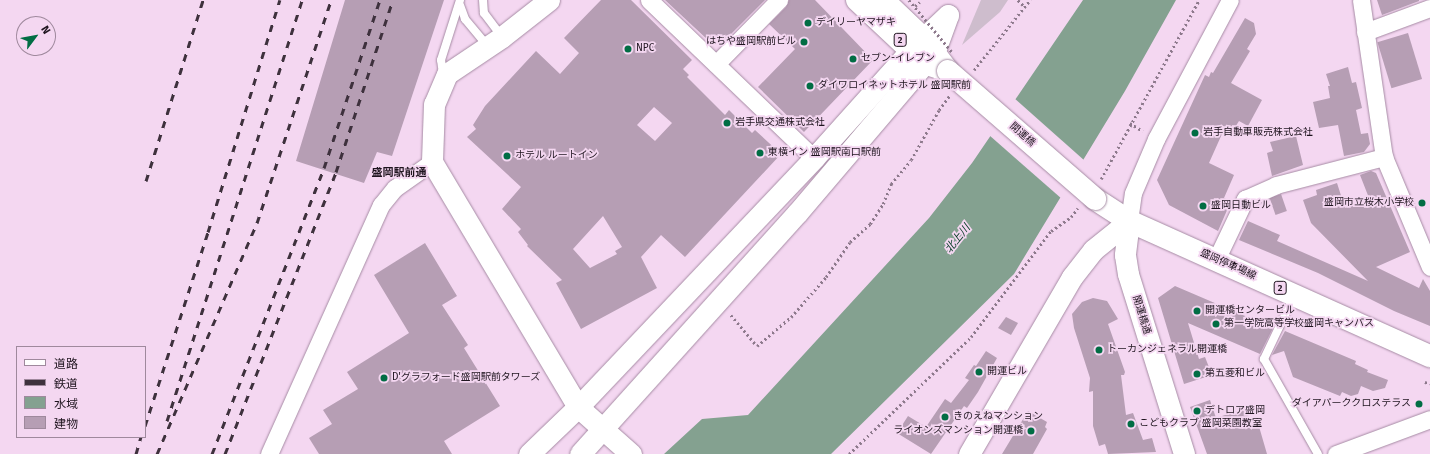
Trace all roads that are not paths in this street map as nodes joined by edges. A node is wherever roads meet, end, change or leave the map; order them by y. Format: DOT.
graph roads {
  1 [pos="483,0"];
  2 [pos="549,0"];
  3 [pos="649,0"];
  4 [pos="779,0"];
  5 [pos="857,0"];
  6 [pos="883,0"];
  7 [pos="1230,0"];
  8 [pos="1361,0"];
  9 [pos="460,2"];
  10 [pos="952,8"];
  11 [pos="1430,8"];
  12 [pos="1365,32"];
  13 [pos="495,41"];
  14 [pos="932,54"];
  15 [pos="716,64"];
  16 [pos="444,81"];
  17 [pos="1384,157"];
  18 [pos="814,158"];
  19 [pos="432,162"];
  20 [pos="1092,196"];
  21 [pos="1129,221"];
  22 [pos="1216,260"];
  23 [pos="1430,267"];
  24 [pos="1294,295"];
  25 [pos="1430,356"];
  26 [pos="578,407"];
  27 [pos="1430,419"];
  28 [pos="604,430"];
  29 [pos="627,451"];
  30 [pos="269,454"];
  31 [pos="529,454"];
  32 [pos="580,454"];
  33 [pos="969,454"];
  34 [pos="1184,454"];
  35 [pos="1318,454"];
  36 [pos="1336,454"];
  1 -- 13 [label="lane"];
  2 -- 13 [label="street"];
  3 -- 15 [label="street"];
  4 -- 15 [label="street"];
  5 -- 14 [label="main road, 2"];
  6 -- 14 [label="main road, 2"];
  7 -- 21 [label="street"];
  8 -- 12 [label="street"];
  9 -- 13 [label="lane"];
  9 -- 16 [label="lane"];
  10 -- 14 [label="street"];
  11 -- 12 [label="street"];
  12 -- 17 [label="street"];
  13 -- 16 [label="street"];
  14 -- 18 [label="street"];
  14 -- 20 [label="main road, 開運橋 / 2, bridge"];
  14 -- 28 [label="street"];
  15 -- 18 [label="street"];
  16 -- 19 [label="street"];
  17 -- 22 [label="street"];
  17 -- 23 [label="street"];
  18 -- 26 [label="street"];
  19 -- 26 [label="street"];
  19 -- 30 [label="street"];
  20 -- 21 [label="main road, 盛岡停車場線 / 2"];
  21 -- 22 [label="main road, 盛岡停車場線 / 2"];
  21 -- 33 [label="street"];
  21 -- 34 [label="street, 開運橋通"];
  22 -- 24 [label="main road, 盛岡停車場線 / 2"];
  24 -- 25 [label="main road, 盛岡停車場線 / 2"];
  24 -- 35 [label="lane"];
  26 -- 28 [label="street"];
  26 -- 31 [label="street"];
  27 -- 36 [label="street"];
  28 -- 29 [label="street"];
  28 -- 32 [label="street"];
}
